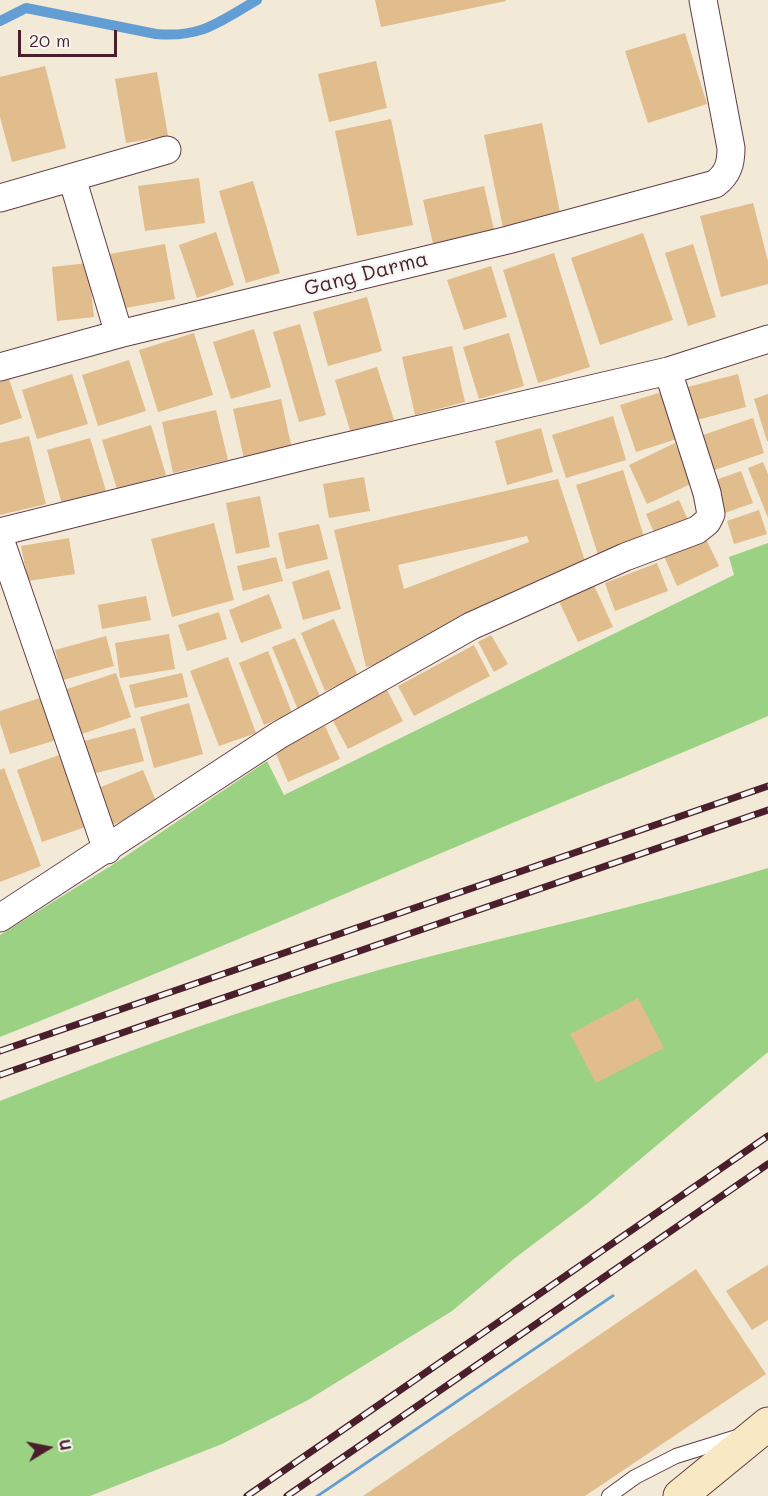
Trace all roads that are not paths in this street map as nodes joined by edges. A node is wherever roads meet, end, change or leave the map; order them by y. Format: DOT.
graph roads {
  1 [pos="703,0"];
  2 [pos="167,150"];
  3 [pos="72,178"];
  4 [pos="0,198"];
  5 [pos="119,333"];
  6 [pos="768,339"];
  7 [pos="0,367"];
  8 [pos="668,371"];
  9 [pos="0,532"];
  10 [pos="0,539"];
  11 [pos="107,850"];
  12 [pos="0,918"];
  13 [pos="765,1427"];
  14 [pos="609,1496"];
  15 [pos="680,1496"];
  1 -- 5 [label="street, Gang Darma"];
  2 -- 3 [label="street"];
  3 -- 4 [label="street"];
  3 -- 5 [label="street"];
  5 -- 7 [label="street, Gang Darma"];
  6 -- 8 [label="street"];
  8 -- 9 [label="street"];
  8 -- 11 [label="street"];
  10 -- 11 [label="street"];
  11 -- 12 [label="street"];
  13 -- 14 [label="lane"];
  13 -- 15 [label="main road"];
}
